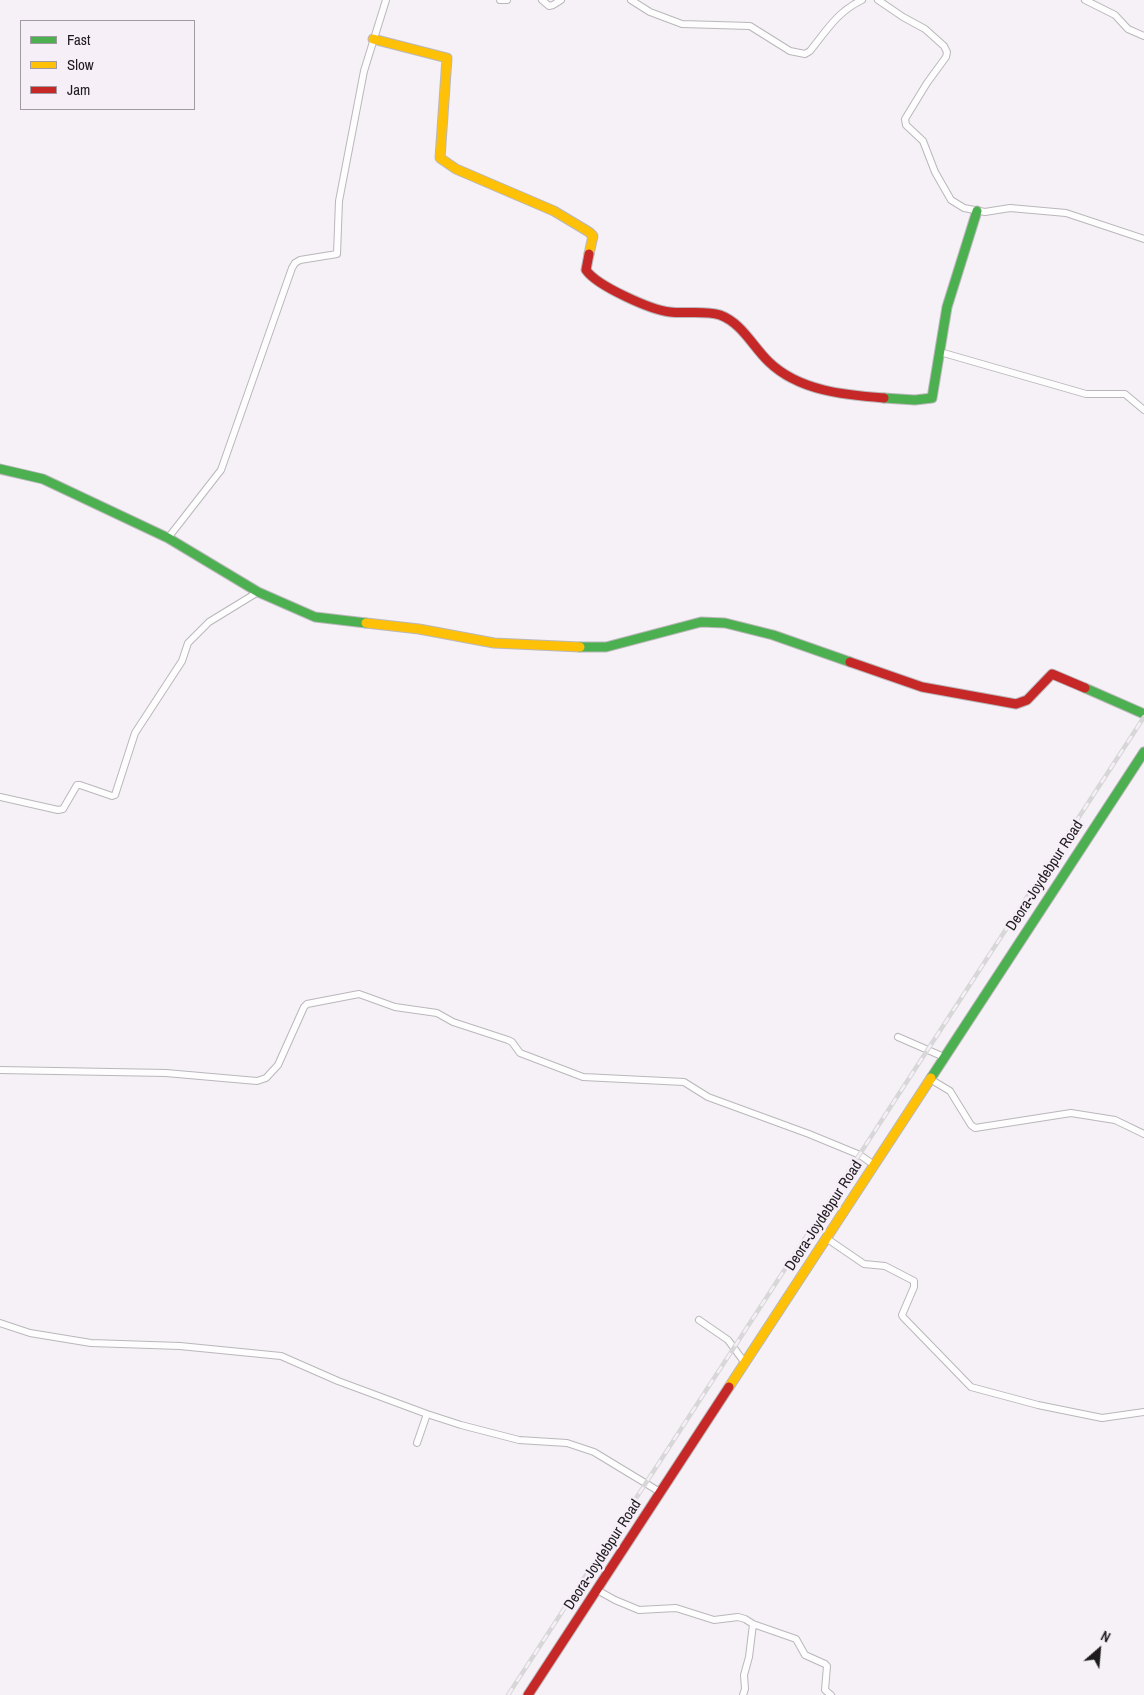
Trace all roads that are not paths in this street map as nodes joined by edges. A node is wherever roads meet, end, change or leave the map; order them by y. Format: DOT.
graph roads {
  1 [pos="386,0"];
  2 [pos="500,0"];
  3 [pos="507,0"];
  4 [pos="542,0"];
  5 [pos="561,0"];
  6 [pos="632,0"];
  7 [pos="862,0"];
  8 [pos="878,0"];
  9 [pos="1085,0"];
  10 [pos="1144,36"];
  11 [pos="374,39"];
  12 [pos="976,211"];
  13 [pos="1144,239"];
  14 [pos="940,352"];
  15 [pos="1144,410"];
  16 [pos="0,469"];
  17 [pos="168,538"];
  18 [pos="258,592"];
  19 [pos="1144,714"];
  20 [pos="1144,752"];
  21 [pos="0,797"];
  22 [pos="898,1037"];
  23 [pos="944,1057"];
  24 [pos="0,1070"];
  25 [pos="930,1079"];
  26 [pos="1144,1134"];
  27 [pos="874,1165"];
  28 [pos="826,1238"];
  29 [pos="699,1320"];
  30 [pos="0,1323"];
  31 [pos="745,1363"];
  32 [pos="1144,1412"];
  33 [pos="426,1414"];
  34 [pos="417,1443"];
  35 [pos="660,1492"];
  36 [pos="597,1590"];
  37 [pos="753,1624"];
  38 [pos="528,1695"];
  39 [pos="743,1695"];
  40 [pos="831,1695"];
  1 -- 11 [label="street"];
  2 -- 3 [label="street"];
  4 -- 5 [label="street"];
  6 -- 7 [label="street"];
  8 -- 12 [label="street"];
  9 -- 10 [label="street"];
  11 -- 14 [label="street"];
  11 -- 17 [label="street"];
  12 -- 13 [label="street"];
  12 -- 14 [label="street"];
  14 -- 15 [label="street"];
  16 -- 17 [label="street"];
  17 -- 18 [label="street"];
  18 -- 19 [label="street"];
  18 -- 21 [label="street"];
  20 -- 23 [label="street, Deora-Joydebpur Road"];
  22 -- 23 [label="street"];
  23 -- 25 [label="street, Deora-Joydebpur Road"];
  24 -- 27 [label="street"];
  25 -- 26 [label="street"];
  25 -- 27 [label="street, Deora-Joydebpur Road"];
  27 -- 28 [label="street, Deora-Joydebpur Road"];
  28 -- 31 [label="street, Deora-Joydebpur Road"];
  28 -- 32 [label="street"];
  29 -- 31 [label="street"];
  30 -- 33 [label="street"];
  31 -- 35 [label="street, Deora-Joydebpur Road"];
  33 -- 34 [label="street"];
  33 -- 35 [label="street"];
  35 -- 36 [label="street, Deora-Joydebpur Road"];
  36 -- 37 [label="street"];
  36 -- 38 [label="street, Deora-Joydebpur Road"];
  37 -- 39 [label="street"];
  37 -- 40 [label="street"];
}
